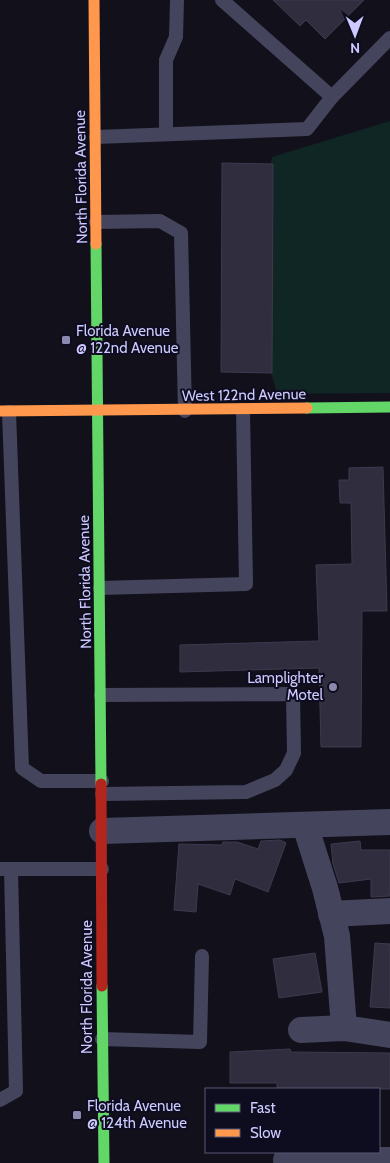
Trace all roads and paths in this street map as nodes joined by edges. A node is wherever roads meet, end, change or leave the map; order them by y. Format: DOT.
graph roads {
  1 [pos="94,0"];
  2 [pos="177,0"];
  3 [pos="222,0"];
  4 [pos="390,38"];
  5 [pos="332,97"];
  6 [pos="166,134"];
  7 [pos="96,137"];
  8 [pos="96,222"];
  9 [pos="390,407"];
  10 [pos="184,410"];
  11 [pos="243,410"];
  12 [pos="4,412"];
  13 [pos="98,412"];
  14 [pos="100,588"];
  15 [pos="101,695"];
  16 [pos="102,788"];
  17 [pos="390,822"];
  18 [pos="305,825"];
  19 [pos="102,831"];
  20 [pos="6,869"];
  21 [pos="102,869"];
  22 [pos="390,911"];
  23 [pos="331,914"];
  24 [pos="202,956"];
  25 [pos="344,1028"];
  26 [pos="301,1030"];
  27 [pos="390,1035"];
  28 [pos="102,1038"];
  29 [pos="0,1100"];
  30 [pos="286,1160"];
  31 [pos="390,1160"];
  32 [pos="104,1163"];
  1 -- 7 [label="main road, North Florida Avenue"];
  2 -- 6 [label="lane"];
  3 -- 5 [label="lane"];
  4 -- 5 [label="lane"];
  5 -- 6 [label="lane"];
  6 -- 7 [label="lane"];
  7 -- 8 [label="main road, North Florida Avenue"];
  8 -- 10 [label="lane"];
  8 -- 13 [label="main road, North Florida Avenue"];
  9 -- 11 [label="main road, West 122nd Avenue"];
  10 -- 11 [label="main road, West 122nd Avenue"];
  10 -- 13 [label="main road, West 122nd Avenue"];
  11 -- 14 [label="lane"];
  12 -- 13 [label="main road, West 122nd Avenue"];
  12 -- 16 [label="lane"];
  13 -- 14 [label="main road, North Florida Avenue"];
  14 -- 15 [label="main road, North Florida Avenue"];
  15 -- 16 [label="main road, North Florida Avenue"];
  15 -- 16 [label="lane"];
  16 -- 19 [label="main road, North Florida Avenue"];
  17 -- 18 [label="street"];
  18 -- 19 [label="street"];
  18 -- 23 [label="street"];
  19 -- 21 [label="main road, North Florida Avenue"];
  20 -- 21 [label="lane"];
  20 -- 29 [label="lane"];
  21 -- 28 [label="main road, North Florida Avenue"];
  22 -- 23 [label="street"];
  23 -- 25 [label="street"];
  24 -- 28 [label="lane"];
  25 -- 26 [label="street"];
  25 -- 27 [label="street"];
  28 -- 32 [label="main road, North Florida Avenue"];
  30 -- 31 [label="street"];
}
